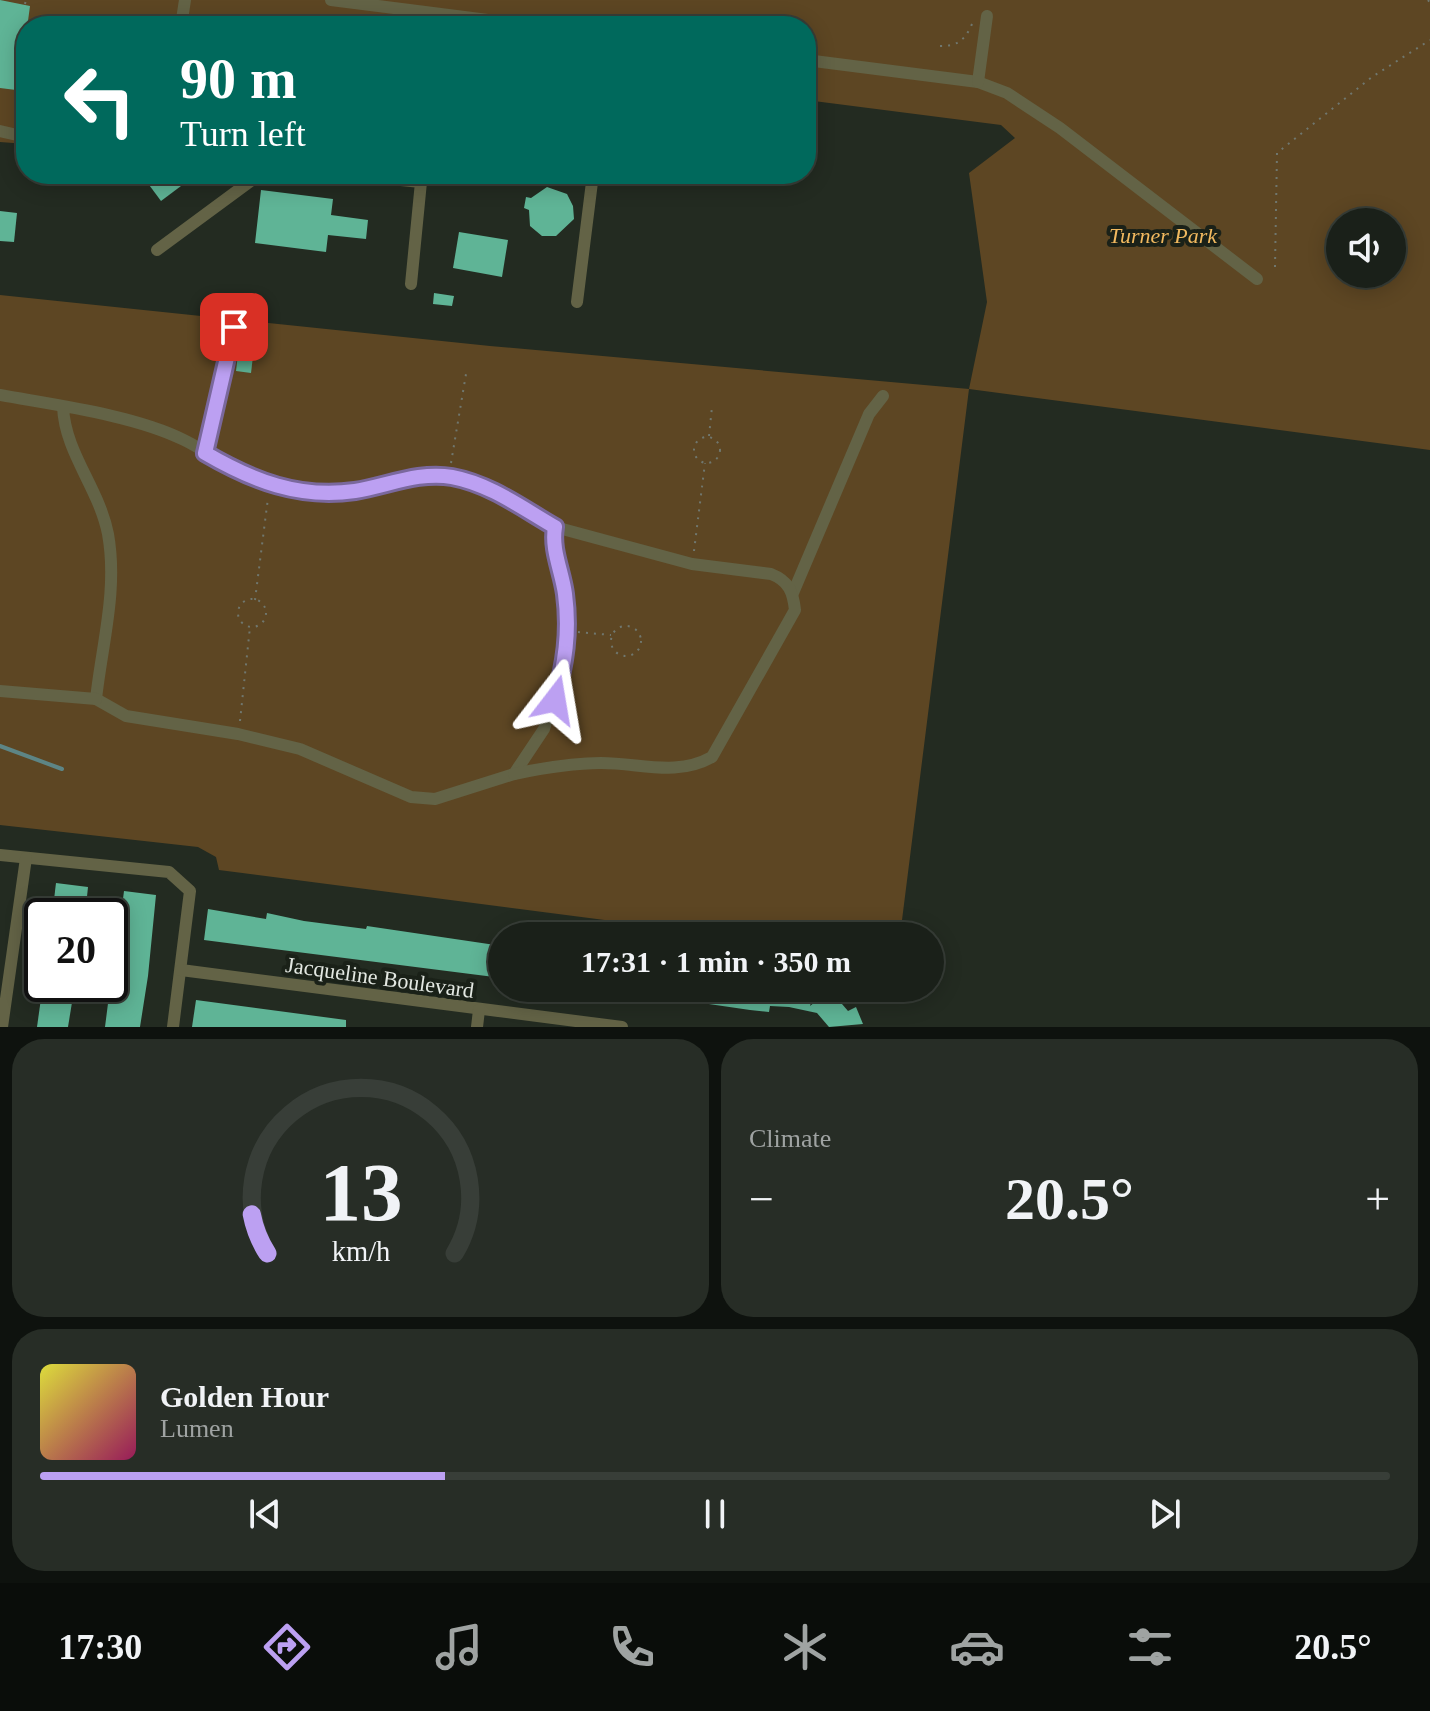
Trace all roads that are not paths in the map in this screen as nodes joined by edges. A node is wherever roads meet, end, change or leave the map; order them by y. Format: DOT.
graph roads {
  1 [pos="331,0"];
  2 [pos="457,16"];
  3 [pos="987,16"];
  4 [pos="816,61"];
  5 [pos="978,82"];
  6 [pos="246,184"];
  7 [pos="421,184"];
  8 [pos="592,184"];
  9 [pos="157,250"];
  10 [pos="1257,279"];
  11 [pos="411,284"];
  12 [pos="577,302"];
  13 [pos="234,327"];
  14 [pos="0,395"];
  15 [pos="883,396"];
  16 [pos="63,407"];
  17 [pos="205,453"];
  18 [pos="555,527"];
  19 [pos="793,593"];
  20 [pos="0,691"];
  21 [pos="96,699"];
  22 [pos="514,774"];
  23 [pos="0,855"];
  24 [pos="26,858"];
  25 [pos="181,970"];
  26 [pos="479,1010"];
  27 [pos="2,1027"];
  28 [pos="173,1027"];
  29 [pos="477,1027"];
  30 [pos="622,1027"];
  1 -- 2 [label="street"];
  3 -- 5 [label="street"];
  4 -- 5 [label="street"];
  5 -- 10 [label="street"];
  6 -- 9 [label="street"];
  7 -- 11 [label="street"];
  8 -- 12 [label="street"];
  13 -- 17 [label="street"];
  14 -- 16 [label="street"];
  15 -- 19 [label="street"];
  16 -- 17 [label="street"];
  16 -- 21 [label="street"];
  17 -- 18 [label="street"];
  18 -- 19 [label="street"];
  18 -- 22 [label="street"];
  19 -- 22 [label="street"];
  20 -- 21 [label="street"];
  21 -- 22 [label="street"];
  23 -- 24 [label="street"];
  24 -- 25 [label="street"];
  24 -- 27 [label="street"];
  25 -- 26 [label="street, Jacqueline Boulevard"];
  25 -- 28 [label="street"];
  26 -- 29 [label="street"];
  26 -- 30 [label="street, Jacqueline Boulevard"];
}
